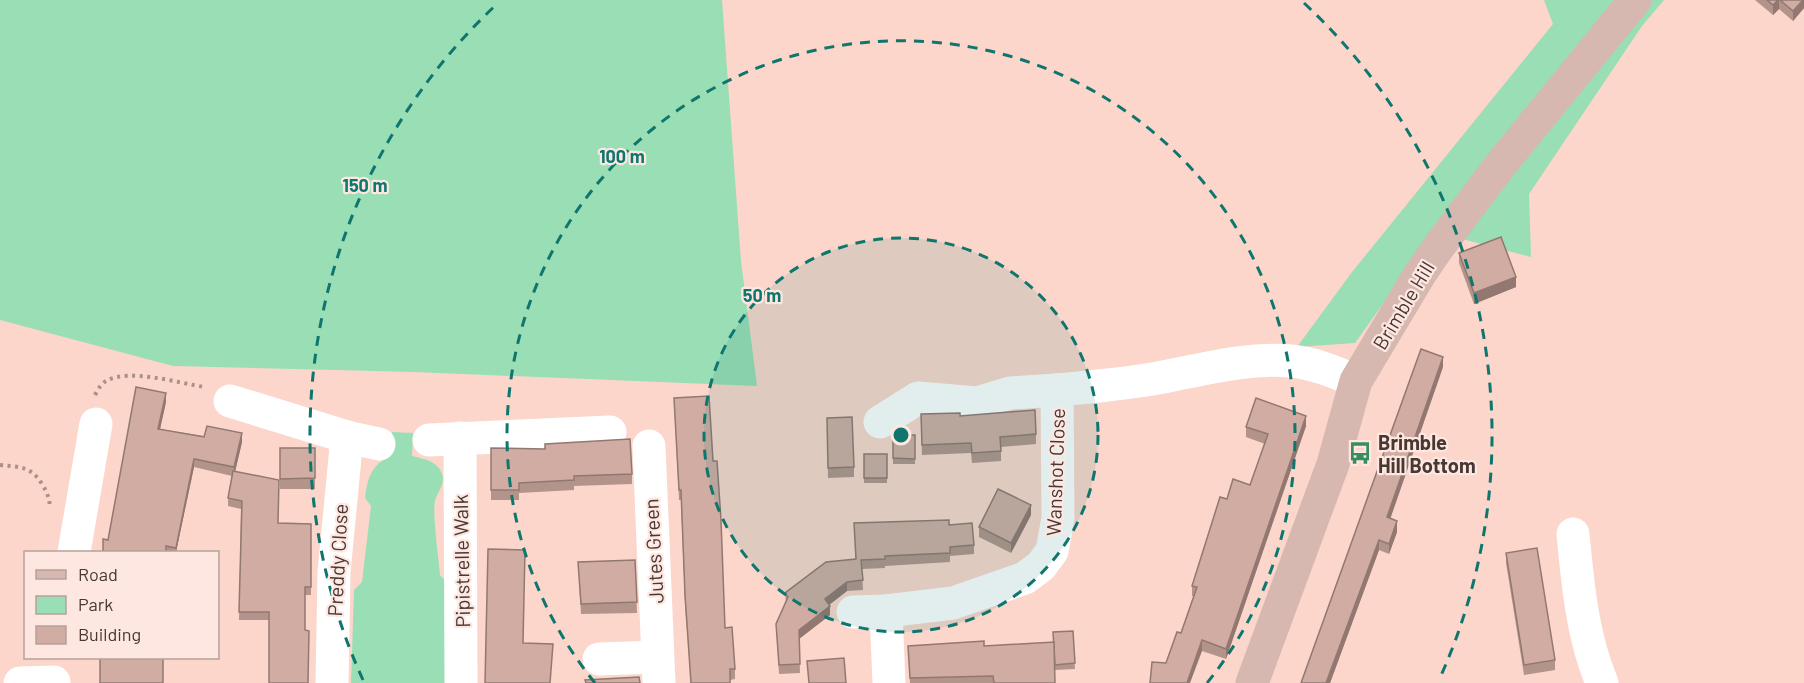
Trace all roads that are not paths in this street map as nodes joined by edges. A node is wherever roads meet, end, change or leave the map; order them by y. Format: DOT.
graph roads {
  1 [pos="1635,0"];
  2 [pos="1356,381"];
  3 [pos="1057,390"];
  4 [pos="230,401"];
  5 [pos="880,422"];
  6 [pos="96,424"];
  7 [pos="332,432"];
  8 [pos="610,432"];
  9 [pos="379,444"];
  10 [pos="649,446"];
  11 [pos="1573,534"];
  12 [pos="74,551"];
  13 [pos="886,611"];
  14 [pos="854,612"];
  15 [pos="56,659"];
  16 [pos="599,659"];
  17 [pos="658,670"];
  18 [pos="1256,671"];
  19 [pos="20,683"];
  20 [pos="54,683"];
  21 [pos="332,683"];
  22 [pos="461,683"];
  23 [pos="890,683"];
  24 [pos="1602,683"];
  1 -- 2 [label="main road, Brimble Hill"];
  2 -- 3 [label="street, Wanshot Close"];
  2 -- 18 [label="main road, Brimble Hill"];
  3 -- 5 [label="street, Wanshot Close"];
  3 -- 13 [label="street, Wanshot Close"];
  4 -- 7 [label="street"];
  6 -- 12 [label="street"];
  7 -- 9 [label="street"];
  7 -- 21 [label="street, Preddy Close"];
  8 -- 22 [label="street, Pipistrelle Walk"];
  10 -- 17 [label="street, Jutes Green"];
  11 -- 24 [label="street"];
  13 -- 14 [label="street, Wanshot Close"];
  13 -- 23 [label="street"];
  15 -- 20 [label="street"];
  16 -- 17 [label="street, Jutes Green"];
  19 -- 20 [label="street"];
}
